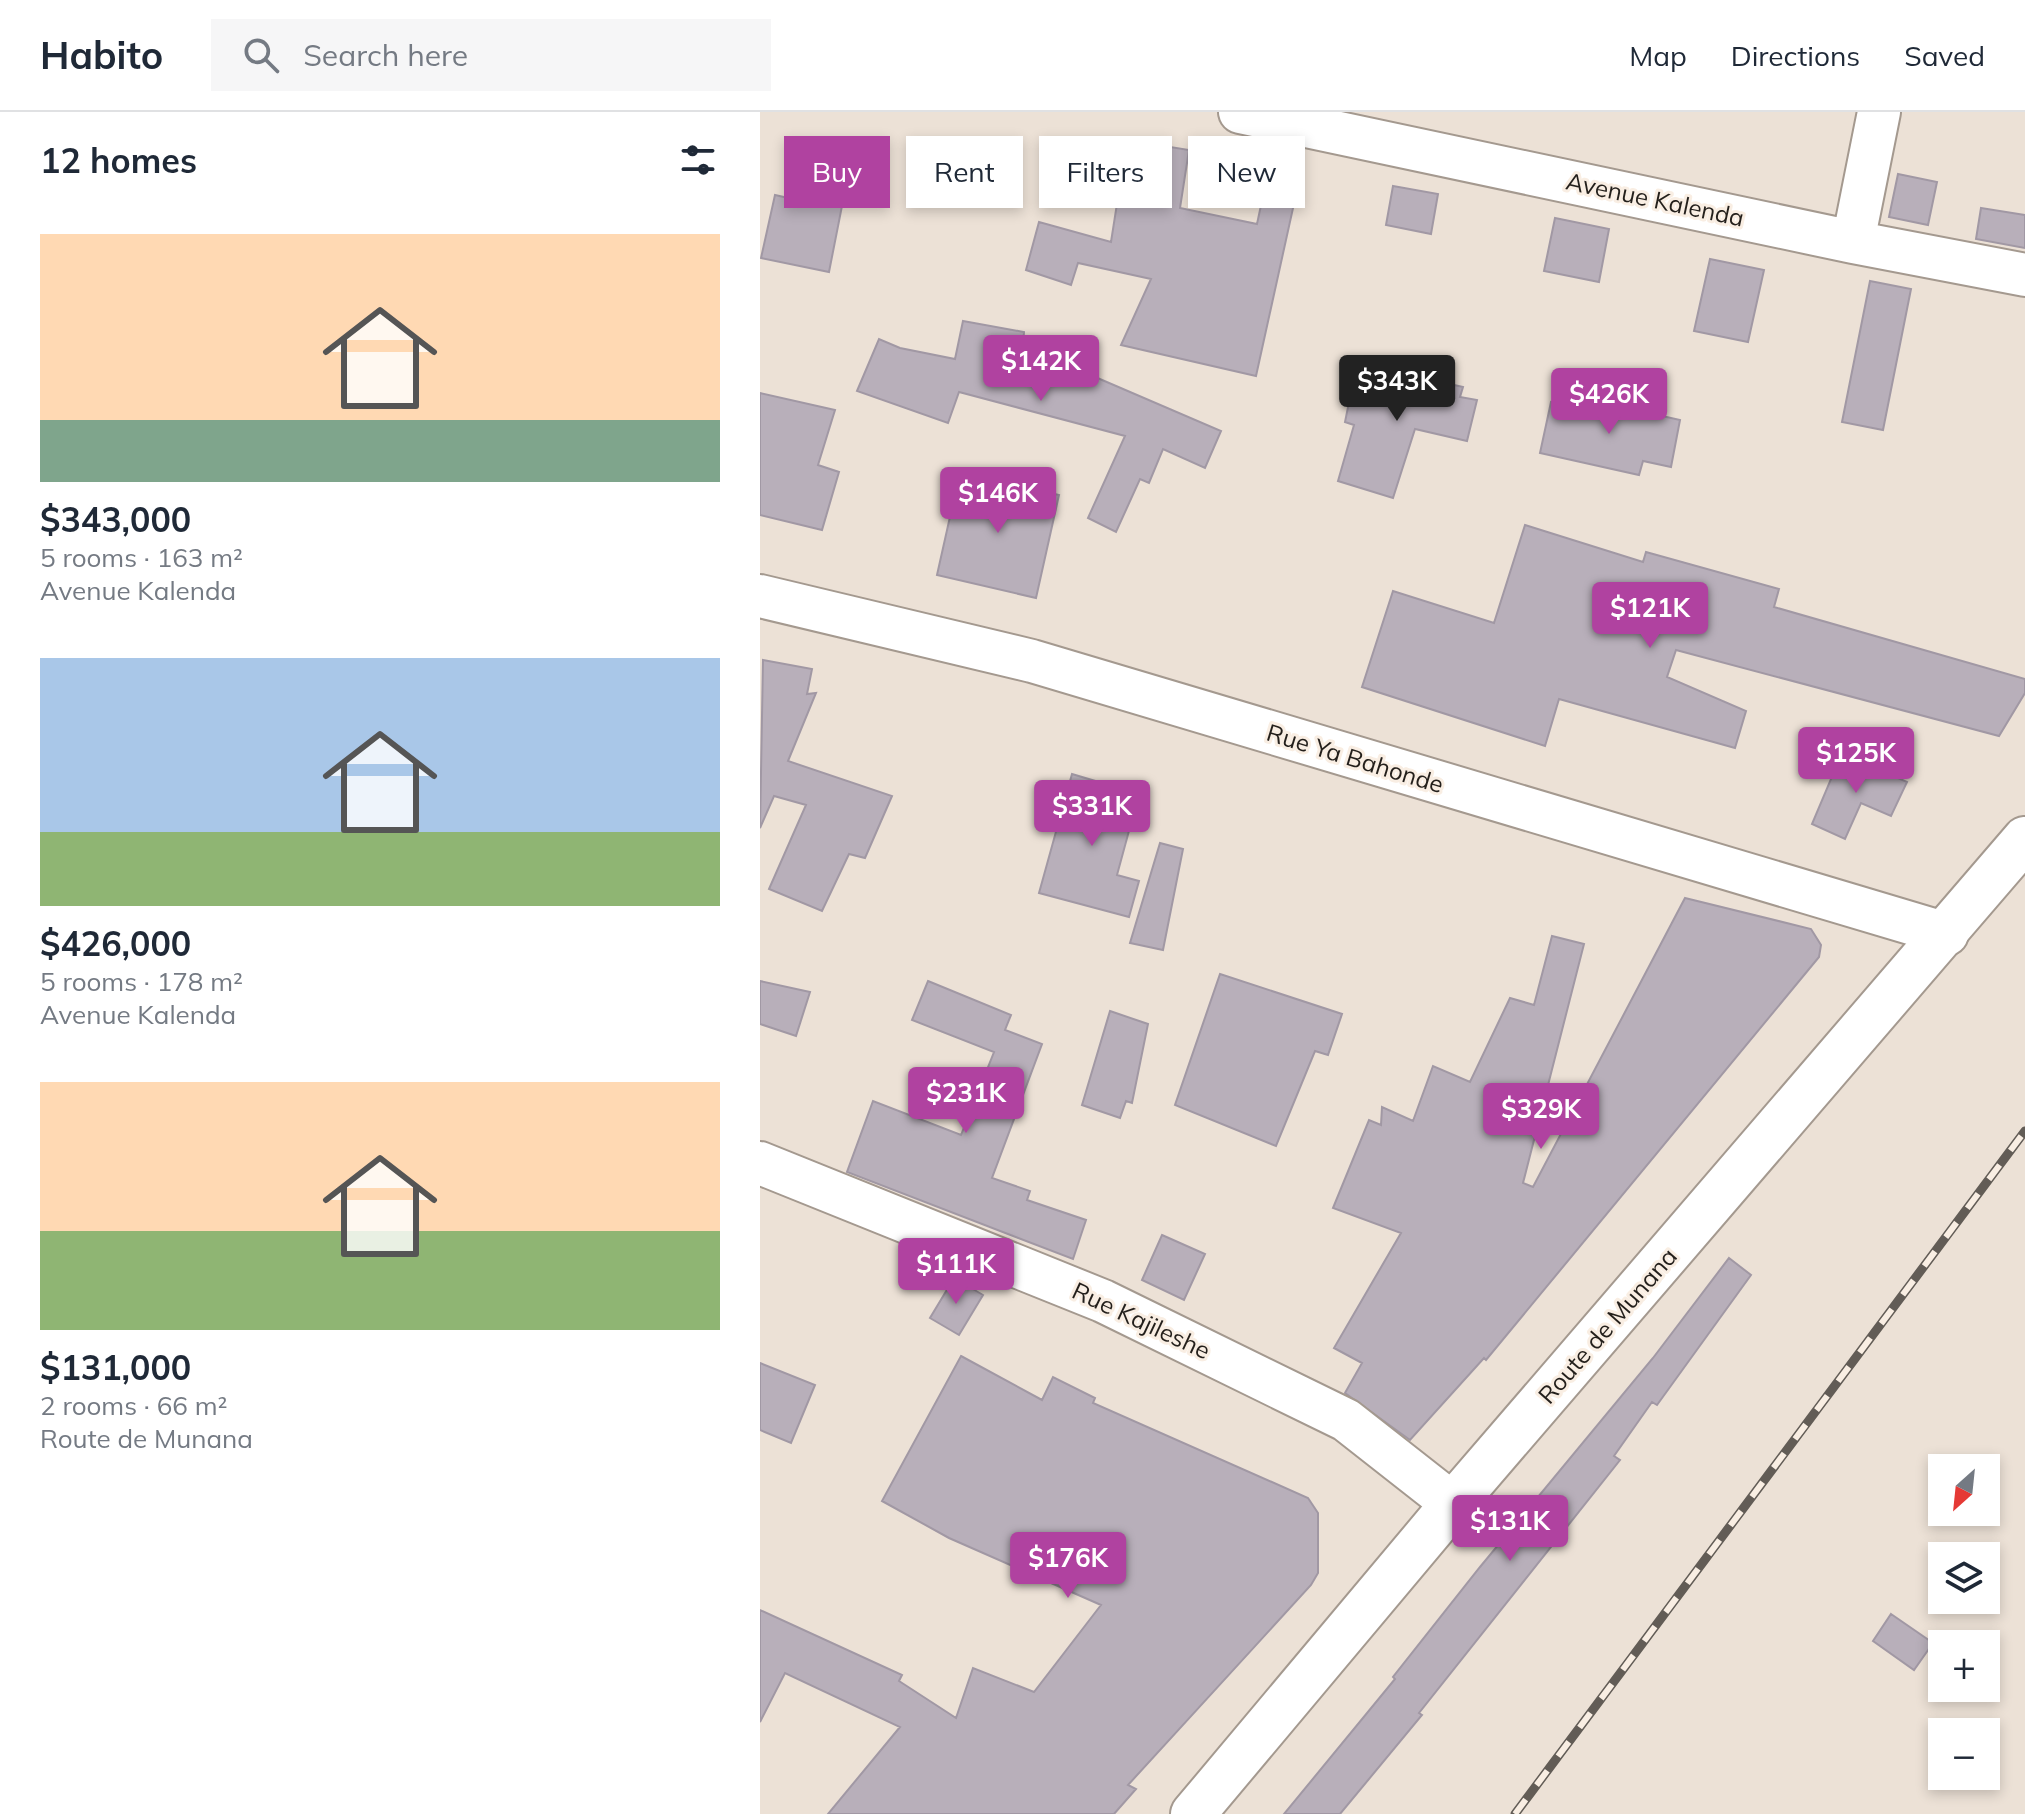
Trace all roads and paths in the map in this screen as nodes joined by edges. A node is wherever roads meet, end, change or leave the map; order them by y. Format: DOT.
graph roads {
  1 [pos="1240,112"];
  2 [pos="1879,112"];
  3 [pos="1853,242"];
  4 [pos="2025,275"];
  5 [pos="760,596"];
  6 [pos="2025,839"];
  7 [pos="1947,934"];
  8 [pos="760,1163"];
  9 [pos="1453,1504"];
  10 [pos="1193,1814"];
  1 -- 3 [label="street, Avenue Kalenda"];
  2 -- 3 [label="street"];
  3 -- 4 [label="street, Avenue Kalenda"];
  5 -- 7 [label="street, Rue Ya Bahonde"];
  6 -- 7 [label="main road, Route de Munana"];
  7 -- 9 [label="main road, Route de Munana"];
  8 -- 9 [label="street, Rue Kajileshe"];
  9 -- 10 [label="main road, Route de Munana"];
}
